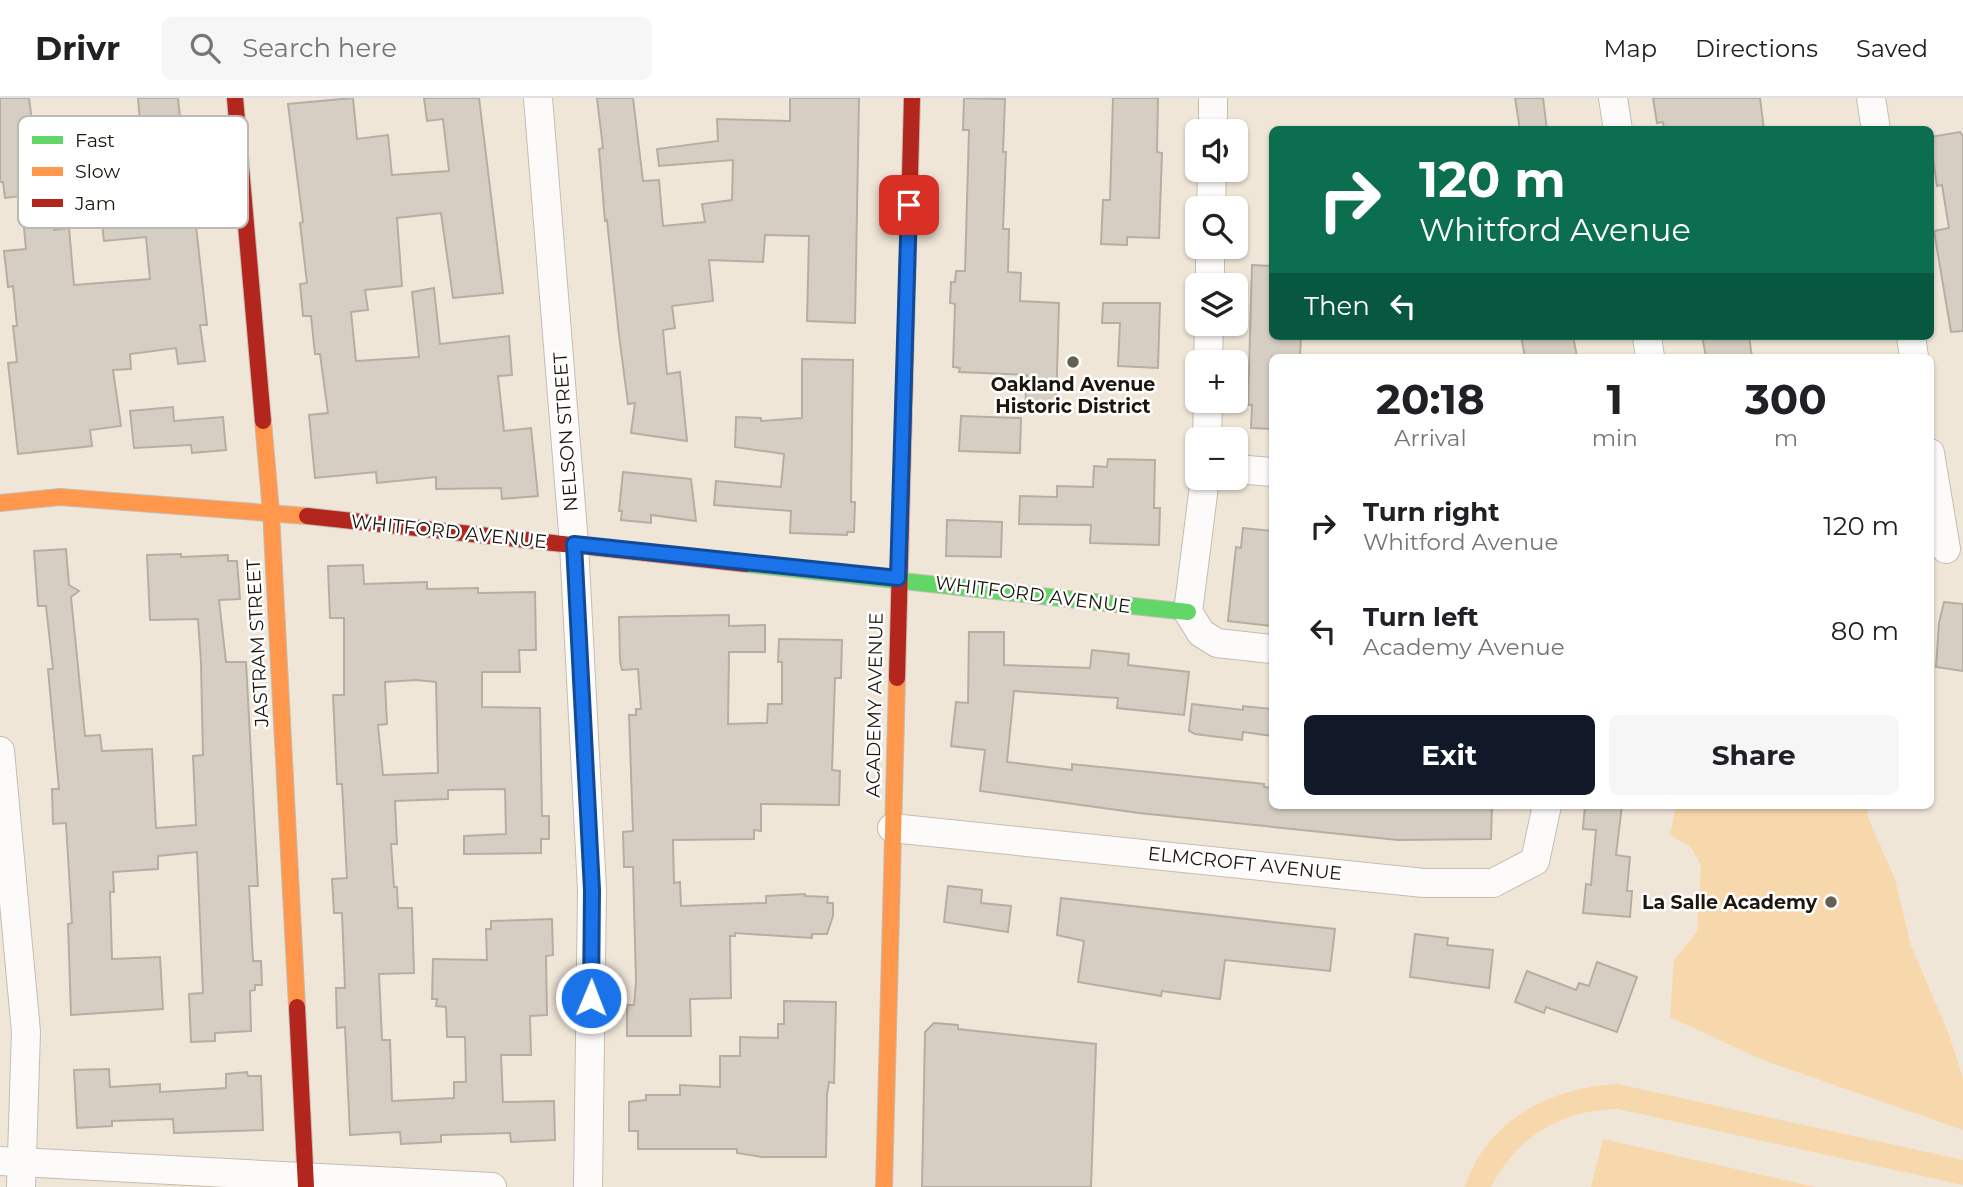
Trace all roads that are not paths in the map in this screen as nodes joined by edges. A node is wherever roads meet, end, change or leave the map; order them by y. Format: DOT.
graph roads {
  1 [pos="235,98"];
  2 [pos="538,98"];
  3 [pos="912,98"];
  4 [pos="1213,98"];
  5 [pos="1614,98"];
  6 [pos="1871,98"];
  7 [pos="237,116"];
  8 [pos="1213,119"];
  9 [pos="1618,126"];
  10 [pos="1875,126"];
  11 [pos="246,228"];
  12 [pos="1248,470"];
  13 [pos="1269,472"];
  14 [pos="1934,477"];
  15 [pos="1203,490"];
  16 [pos="0,503"];
  17 [pos="271,512"];
  18 [pos="574,544"];
  19 [pos="1946,549"];
  20 [pos="898,578"];
  21 [pos="1188,612"];
  22 [pos="1269,649"];
  23 [pos="0,751"];
  24 [pos="1546,809"];
  25 [pos="892,828"];
  26 [pos="15,1170"];
  27 [pos="305,1182"];
  28 [pos="492,1187"];
  29 [pos="589,1187"];
  30 [pos="884,1187"];
  1 -- 7 [label="street, JASTRAM STREET"];
  2 -- 18 [label="street, NELSON STREET"];
  3 -- 20 [label="street, ACADEMY AVENUE"];
  4 -- 8 [label="street"];
  5 -- 9 [label="street"];
  6 -- 10 [label="street"];
  11 -- 17 [label="street, JASTRAM STREET"];
  12 -- 13 [label="street"];
  14 -- 19 [label="street"];
  15 -- 21 [label="street"];
  16 -- 17 [label="street, WHITFORD AVENUE"];
  17 -- 18 [label="street, WHITFORD AVENUE"];
  17 -- 27 [label="street, JASTRAM STREET"];
  18 -- 20 [label="street, WHITFORD AVENUE"];
  18 -- 29 [label="street, NELSON STREET"];
  20 -- 21 [label="street, WHITFORD AVENUE"];
  20 -- 25 [label="street, ACADEMY AVENUE"];
  21 -- 22 [label="street"];
  23 -- 26 [label="street"];
  24 -- 25 [label="street, ELMCROFT AVENUE"];
  25 -- 30 [label="street, ACADEMY AVENUE"];
  26 -- 27 [label="street"];
  27 -- 28 [label="street"];
}
